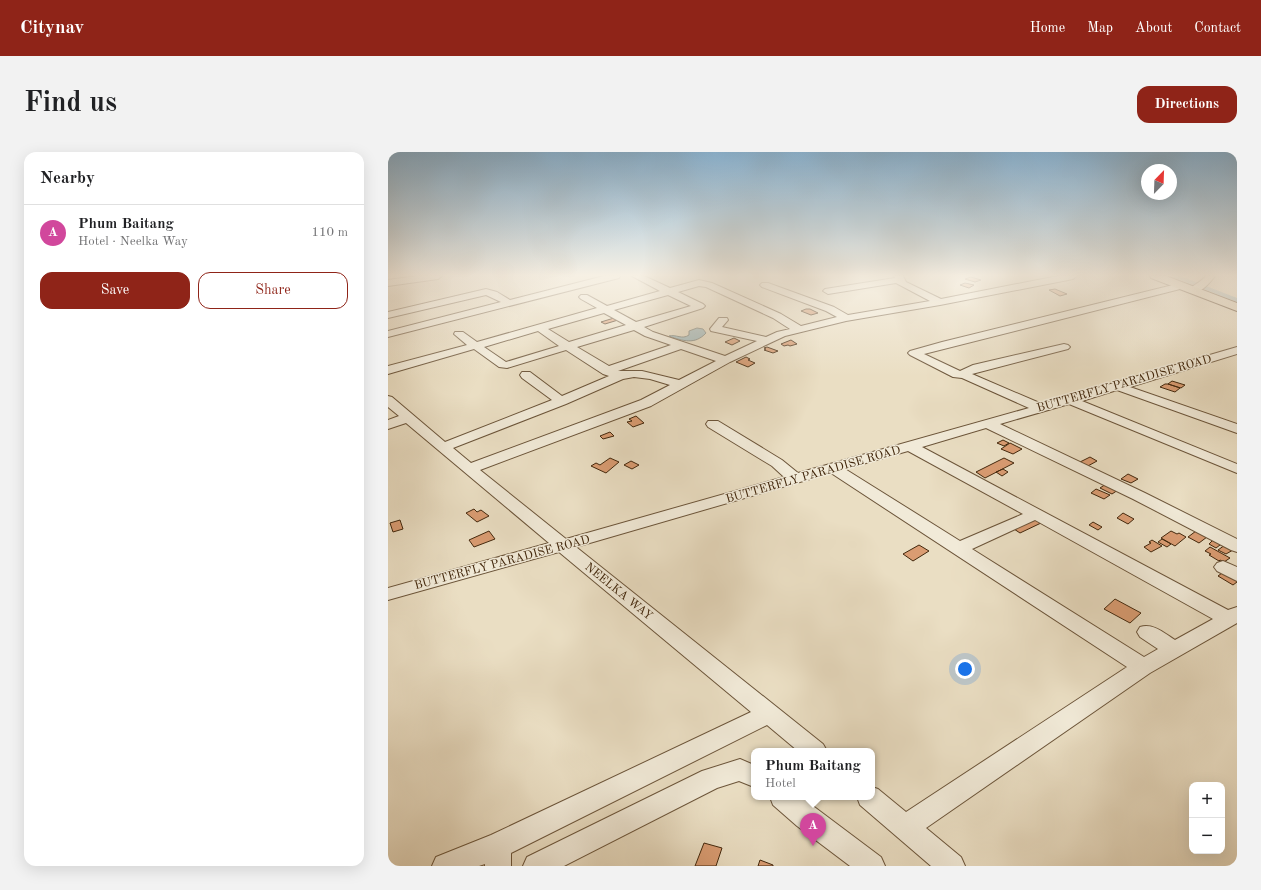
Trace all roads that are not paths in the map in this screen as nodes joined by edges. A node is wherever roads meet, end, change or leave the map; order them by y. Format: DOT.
graph roads {
  1 [pos="412,309"];
  2 [pos="488,309"];
  3 [pos="603,309"];
  4 [pos="604,309"];
  5 [pos="689,309"];
  6 [pos="765,309"];
  7 [pos="831,309"];
  8 [pos="897,309"];
  9 [pos="1087,309"];
  10 [pos="388,315"];
  11 [pos="846,318"];
  12 [pos="724,320"];
  13 [pos="634,326"];
  14 [pos="538,327"];
  15 [pos="798,328"];
  16 [pos="388,334"];
  17 [pos="459,334"];
  18 [pos="765,340"];
  19 [pos="475,345"];
  20 [pos="681,345"];
  21 [pos="568,346"];
  22 [pos="1064,347"];
  23 [pos="1237,350"];
  24 [pos="726,360"];
  25 [pos="388,370"];
  26 [pos="607,371"];
  27 [pos="526,375"];
  28 [pos="965,375"];
  29 [pos="619,376"];
  30 [pos="680,385"];
  31 [pos="1116,386"];
  32 [pos="388,400"];
  33 [pos="1070,400"];
  34 [pos="561,402"];
  35 [pos="1040,408"];
  36 [pos="409,417"];
  37 [pos="713,424"];
  38 [pos="988,424"];
  39 [pos="388,425"];
  40 [pos="1235,427"];
  41 [pos="908,446"];
  42 [pos="444,447"];
  43 [pos="833,468"];
  44 [pos="470,469"];
  45 [pos="1237,469"];
  46 [pos="795,479"];
  47 [pos="1036,514"];
  48 [pos="564,546"];
  49 [pos="1237,546"];
  50 [pos="959,548"];
  51 [pos="388,594"];
  52 [pos="1233,617"];
  53 [pos="1146,632"];
  54 [pos="1175,650"];
  55 [pos="1142,668"];
  56 [pos="770,713"];
  57 [pos="811,748"];
  58 [pos="751,775"];
  59 [pos="786,800"];
  60 [pos="873,800"];
  61 [pos="905,827"];
  62 [pos="498,856"];
  63 [pos="445,866"];
  64 [pos="536,866"];
  65 [pos="872,866"];
  66 [pos="952,866"];
  1 -- 10 [label="street"];
  2 -- 16 [label="street"];
  3 -- 14 [label="street"];
  4 -- 13 [label="street"];
  5 -- 13 [label="street"];
  6 -- 15 [label="street"];
  7 -- 11 [label="street"];
  8 -- 11 [label="street"];
  9 -- 28 [label="street"];
  11 -- 15 [label="street"];
  12 -- 18 [label="street"];
  13 -- 20 [label="street"];
  13 -- 21 [label="street"];
  14 -- 19 [label="street"];
  14 -- 21 [label="street"];
  15 -- 18 [label="street"];
  17 -- 19 [label="street"];
  18 -- 24 [label="street"];
  19 -- 21 [label="street"];
  19 -- 25 [label="street"];
  20 -- 24 [label="street"];
  20 -- 26 [label="street"];
  21 -- 26 [label="street"];
  22 -- 28 [label="street"];
  23 -- 31 [label="street, BUTTERFLY PARADISE ROAD"];
  24 -- 30 [label="street"];
  26 -- 29 [label="street"];
  27 -- 34 [label="street"];
  28 -- 35 [label="street"];
  29 -- 30 [label="street"];
  29 -- 34 [label="street"];
  30 -- 44 [label="street"];
  31 -- 33 [label="street, BUTTERFLY PARADISE ROAD"];
  31 -- 40 [label="street"];
  32 -- 36 [label="street, NEELKA WAY"];
  33 -- 35 [label="street, BUTTERFLY PARADISE ROAD"];
  33 -- 45 [label="street"];
  34 -- 42 [label="street"];
  35 -- 38 [label="street, BUTTERFLY PARADISE ROAD"];
  36 -- 39 [label="street"];
  36 -- 42 [label="street, NEELKA WAY"];
  37 -- 46 [label="street"];
  38 -- 41 [label="street, BUTTERFLY PARADISE ROAD"];
  38 -- 49 [label="street"];
  41 -- 43 [label="street, BUTTERFLY PARADISE ROAD"];
  41 -- 47 [label="street"];
  42 -- 44 [label="street, NEELKA WAY"];
  43 -- 46 [label="street, BUTTERFLY PARADISE ROAD"];
  43 -- 50 [label="street"];
  44 -- 48 [label="street, NEELKA WAY"];
  46 -- 48 [label="street, BUTTERFLY PARADISE ROAD"];
  47 -- 50 [label="street"];
  47 -- 52 [label="street"];
  48 -- 51 [label="street, BUTTERFLY PARADISE ROAD"];
  48 -- 56 [label="street, NEELKA WAY"];
  50 -- 55 [label="street"];
  52 -- 54 [label="street"];
  53 -- 54 [label="street"];
  54 -- 55 [label="street"];
  55 -- 61 [label="street"];
  56 -- 57 [label="street, NEELKA WAY"];
  56 -- 62 [label="street"];
  58 -- 64 [label="street"];
  59 -- 65 [label="street"];
  60 -- 61 [label="street"];
  61 -- 66 [label="street"];
  62 -- 63 [label="street"];
}
